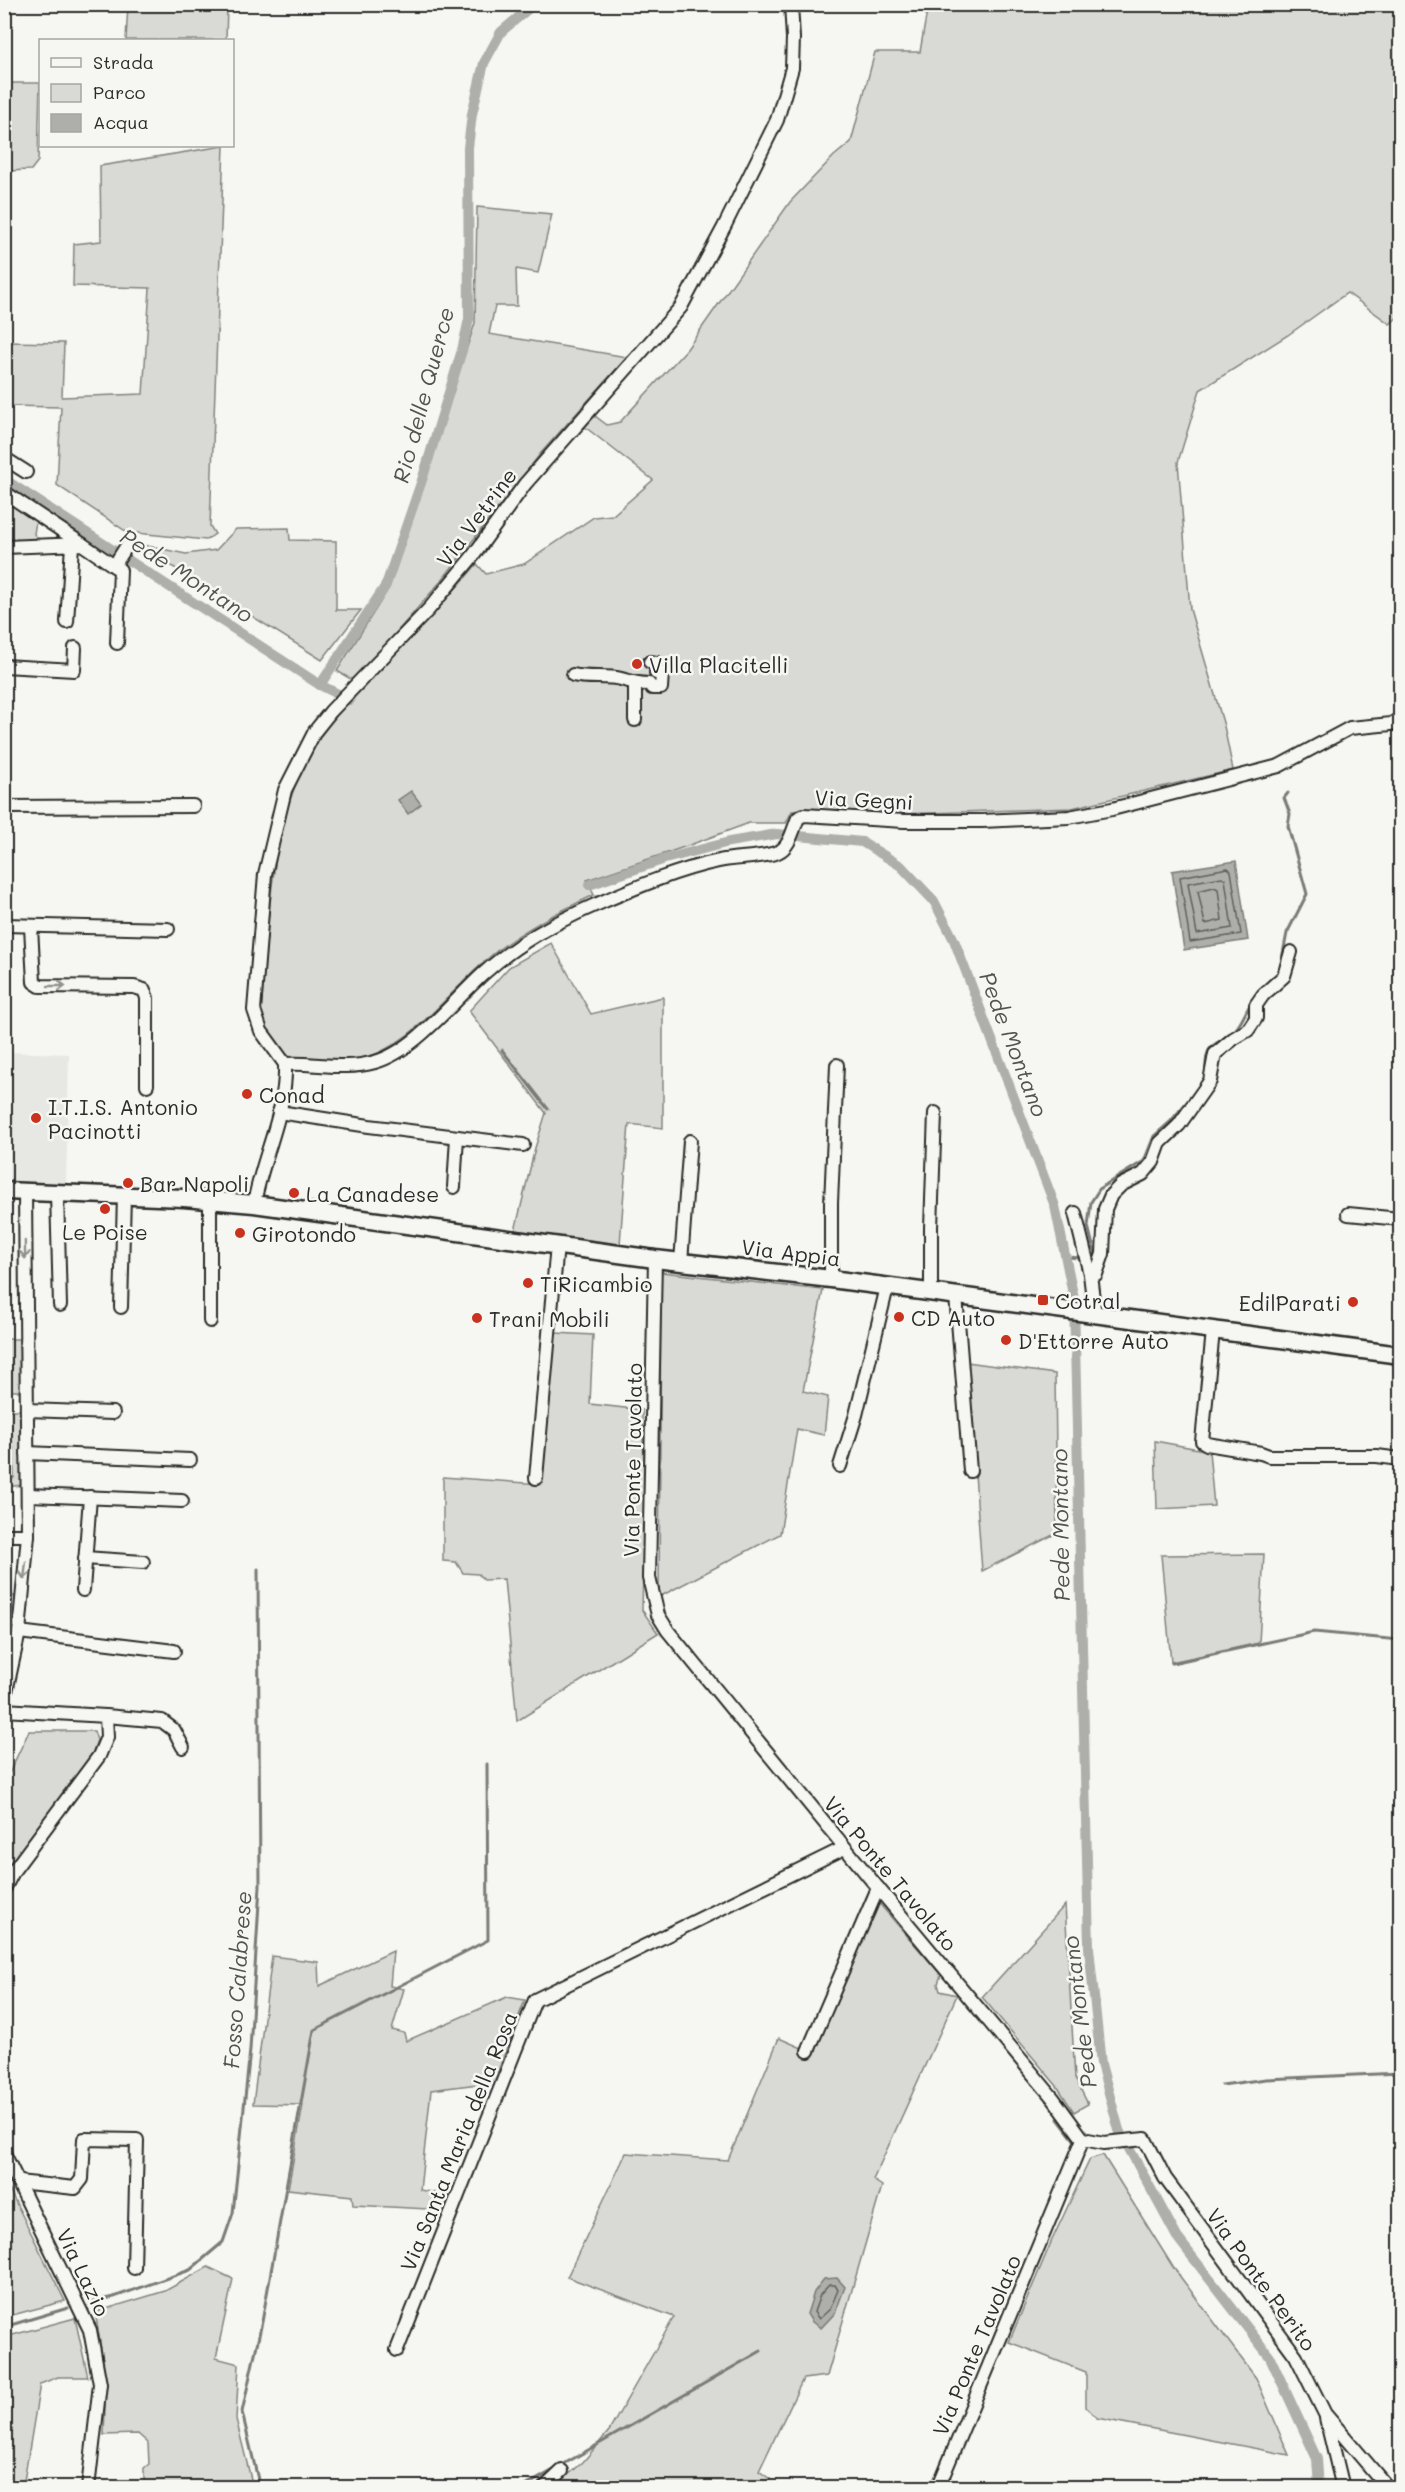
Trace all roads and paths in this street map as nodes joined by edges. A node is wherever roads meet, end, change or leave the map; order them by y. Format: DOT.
graph roads {
  1 [pos="791,4"];
  2 [pos="4,458"];
  3 [pos="26,472"];
  4 [pos="4,492"];
  5 [pos="77,544"];
  6 [pos="126,546"];
  7 [pos="4,547"];
  8 [pos="117,565"];
  9 [pos="67,621"];
  10 [pos="117,643"];
  11 [pos="75,648"];
  12 [pos="650,662"];
  13 [pos="4,666"];
  14 [pos="573,675"];
  15 [pos="635,683"];
  16 [pos="1401,719"];
  17 [pos="635,720"];
  18 [pos="192,806"];
  19 [pos="4,807"];
  20 [pos="4,925"];
  21 [pos="31,927"];
  22 [pos="168,928"];
  23 [pos="1291,952"];
  24 [pos="285,1064"];
  25 [pos="837,1065"];
  26 [pos="147,1085"];
  27 [pos="279,1112"];
  28 [pos="935,1113"];
  29 [pos="457,1137"];
  30 [pos="690,1141"];
  31 [pos="523,1145"];
  32 [pos="454,1187"];
  33 [pos="4,1191"];
  34 [pos="25,1191"];
  35 [pos="57,1192"];
  36 [pos="124,1196"];
  37 [pos="210,1200"];
  38 [pos="254,1204"];
  39 [pos="1074,1213"];
  40 [pos="1348,1214"];
  41 [pos="1401,1219"];
  42 [pos="557,1245"];
  43 [pos="655,1259"];
  44 [pos="681,1262"];
  45 [pos="1090,1274"];
  46 [pos="831,1279"];
  47 [pos="887,1287"];
  48 [pos="931,1293"];
  49 [pos="956,1296"];
  50 [pos="60,1305"];
  51 [pos="122,1307"];
  52 [pos="1093,1315"];
  53 [pos="210,1321"];
  54 [pos="1213,1330"];
  55 [pos="1401,1355"];
  56 [pos="27,1410"];
  57 [pos="113,1413"];
  58 [pos="27,1453"];
  59 [pos="1401,1459"];
  60 [pos="190,1460"];
  61 [pos="840,1466"];
  62 [pos="970,1471"];
  63 [pos="536,1478"];
  64 [pos="28,1495"];
  65 [pos="90,1497"];
  66 [pos="182,1501"];
  67 [pos="4,1535"];
  68 [pos="28,1535"];
  69 [pos="85,1558"];
  70 [pos="143,1562"];
  71 [pos="83,1590"];
  72 [pos="18,1632"];
  73 [pos="174,1651"];
  74 [pos="4,1701"];
  75 [pos="4,1710"];
  76 [pos="106,1716"];
  77 [pos="183,1747"];
  78 [pos="844,1848"];
  79 [pos="878,1888"];
  80 [pos="4,1889"];
  81 [pos="808,2051"];
  82 [pos="1083,2139"];
  83 [pos="4,2153"];
  84 [pos="18,2182"];
  85 [pos="134,2268"];
  86 [pos="397,2350"];
  87 [pos="1325,2414"];
  88 [pos="562,2471"];
  89 [pos="88,2487"];
  90 [pos="544,2487"];
  91 [pos="938,2487"];
  92 [pos="1343,2487"];
  93 [pos="1388,2487"];
  1 -- 24 [label="street, Via Vetrine"];
  2 -- 3 [label="street"];
  4 -- 5 [label="street"];
  5 -- 7 [label="street"];
  5 -- 8 [label="street"];
  5 -- 9 [label="street"];
  6 -- 8 [label="street"];
  8 -- 10 [label="street"];
  11 -- 13 [label="street"];
  12 -- 15 [label="street"];
  14 -- 15 [label="street"];
  15 -- 17 [label="street"];
  16 -- 24 [label="street, Via Gegni"];
  18 -- 19 [label="street"];
  20 -- 21 [label="street"];
  21 -- 22 [label="street"];
  21 -- 26 [label="street, one-way"];
  23 -- 45 [label="street"];
  24 -- 27 [label="street"];
  25 -- 46 [label="street"];
  27 -- 29 [label="street"];
  27 -- 38 [label="street"];
  28 -- 48 [label="street"];
  29 -- 31 [label="street"];
  29 -- 32 [label="street"];
  30 -- 44 [label="street"];
  33 -- 34 [label="main road, Via Appia"];
  34 -- 35 [label="main road, Via Appia"];
  34 -- 56 [label="street, one-way"];
  35 -- 36 [label="main road, Via Appia"];
  35 -- 50 [label="street"];
  36 -- 37 [label="main road, Via Appia"];
  36 -- 51 [label="street"];
  37 -- 38 [label="main road, Via Appia"];
  37 -- 53 [label="street"];
  38 -- 42 [label="main road, Via Appia"];
  39 -- 45 [label="street"];
  40 -- 41 [label="street"];
  42 -- 43 [label="main road, Via Appia"];
  42 -- 63 [label="street"];
  43 -- 44 [label="main road, Via Appia"];
  43 -- 78 [label="street, Via Ponte Tavolato"];
  44 -- 46 [label="main road, Via Appia"];
  45 -- 52 [label="street"];
  46 -- 47 [label="main road, Via Appia"];
  47 -- 48 [label="main road, Via Appia"];
  47 -- 61 [label="street"];
  48 -- 49 [label="main road, Via Appia"];
  49 -- 52 [label="main road, Via Appia"];
  49 -- 62 [label="street"];
  52 -- 54 [label="main road, Via Appia"];
  54 -- 55 [label="main road, Via Appia"];
  54 -- 59 [label="street"];
  56 -- 57 [label="street"];
  56 -- 58 [label="street"];
  58 -- 60 [label="street"];
  58 -- 64 [label="street"];
  64 -- 65 [label="street"];
  64 -- 68 [label="street"];
  65 -- 66 [label="street"];
  65 -- 69 [label="street"];
  67 -- 68 [label="street"];
  68 -- 72 [label="street, one-way"];
  69 -- 70 [label="street"];
  69 -- 71 [label="street"];
  72 -- 73 [label="street"];
  72 -- 74 [label="street"];
  75 -- 76 [label="street"];
  76 -- 77 [label="street"];
  76 -- 80 [label="street"];
  78 -- 79 [label="street, Via Ponte Tavolato"];
  78 -- 86 [label="street, Via Santa Maria della Rosa"];
  79 -- 81 [label="street"];
  79 -- 82 [label="street, Via Ponte Tavolato"];
  82 -- 87 [label="street, Via Ponte Perito"];
  82 -- 91 [label="street, Via Ponte Tavolato"];
  83 -- 84 [label="street, Via Lazio"];
  84 -- 85 [label="street"];
  84 -- 89 [label="street, Via Lazio"];
  87 -- 92 [label="street"];
  87 -- 93 [label="street, Via Ponte Perito"];
  88 -- 90 [label="street"];
}
